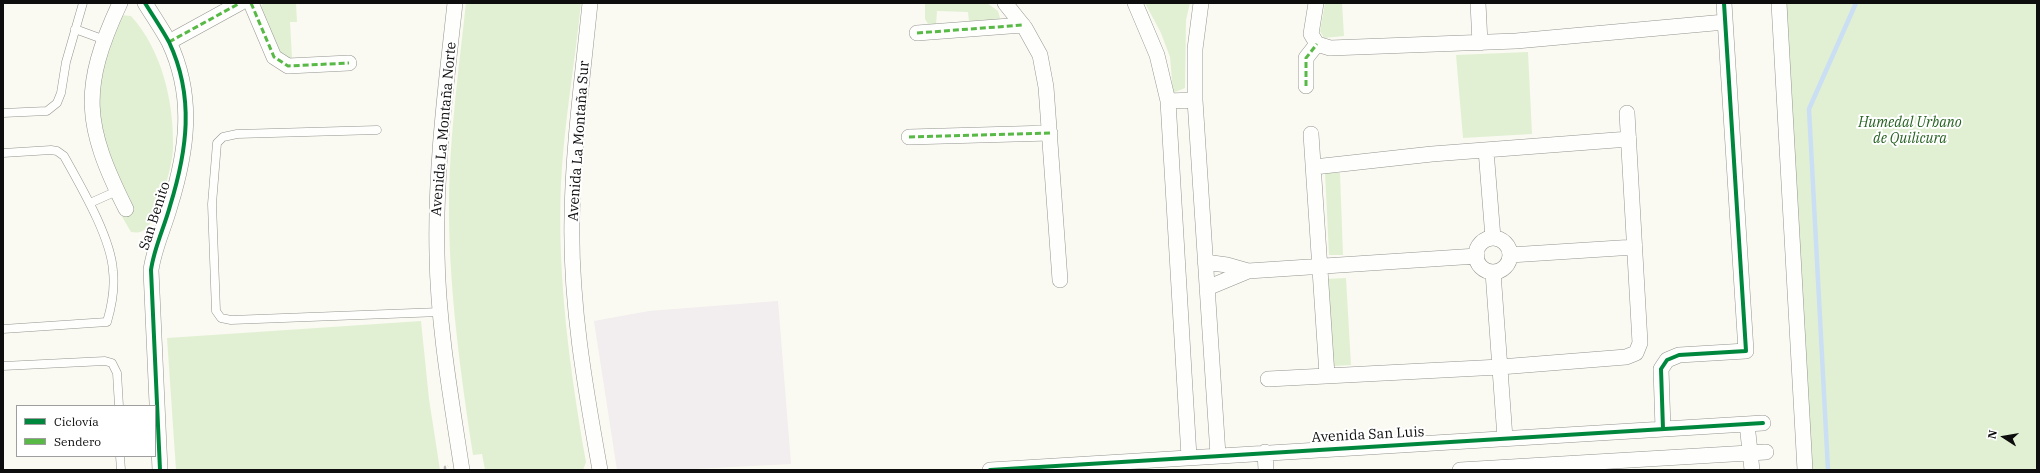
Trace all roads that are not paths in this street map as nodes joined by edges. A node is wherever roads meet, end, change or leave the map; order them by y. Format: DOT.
graph roads {
  1 [pos="83,3"];
  2 [pos="120,3"];
  3 [pos="145,3"];
  4 [pos="240,3"];
  5 [pos="251,3"];
  6 [pos="455,3"];
  7 [pos="590,3"];
  8 [pos="1005,3"];
  9 [pos="1135,3"];
  10 [pos="1201,3"];
  11 [pos="1316,3"];
  12 [pos="1478,3"];
  13 [pos="1724,3"];
  14 [pos="1779,3"];
  15 [pos="1725,22"];
  16 [pos="1023,25"];
  17 [pos="75,29"];
  18 [pos="917,33"];
  19 [pos="105,40"];
  20 [pos="169,42"];
  21 [pos="1480,43"];
  22 [pos="1316,44"];
  23 [pos="349,63"];
  24 [pos="1306,86"];
  25 [pos="1195,100"];
  26 [pos="1168,101"];
  27 [pos="3,113"];
  28 [pos="1627,113"];
  29 [pos="377,130"];
  30 [pos="1050,132"];
  31 [pos="1311,134"];
  32 [pos="909,137"];
  33 [pos="1629,138"];
  34 [pos="1486,150"];
  35 [pos="3,153"];
  36 [pos="1314,167"];
  37 [pos="117,191"];
  38 [pos="90,202"];
  39 [pos="126,209"];
  40 [pos="1492,238"];
  41 [pos="1635,247"];
  42 [pos="1510,255"];
  43 [pos="1476,256"];
  44 [pos="1205,262"];
  45 [pos="1320,266"];
  46 [pos="1248,271"];
  47 [pos="1493,272"];
  48 [pos="1060,280"];
  49 [pos="1207,288"];
  50 [pos="440,312"];
  51 [pos="3,329"];
  52 [pos="3,366"];
  53 [pos="1500,367"];
  54 [pos="1327,375"];
  55 [pos="1268,379"];
  56 [pos="119,405"];
  57 [pos="1763,423"];
  58 [pos="1747,424"];
  59 [pos="1663,429"];
  60 [pos="1505,438"];
  61 [pos="1265,452"];
  62 [pos="1758,452"];
  63 [pos="1218,455"];
  64 [pos="120,457"];
  65 [pos="1189,457"];
  66 [pos="1089,467"];
  67 [pos="121,470"];
  68 [pos="160,470"];
  69 [pos="462,470"];
  70 [pos="600,470"];
  71 [pos="990,470"];
  72 [pos="1266,470"];
  73 [pos="1460,470"];
  74 [pos="1752,470"];
  75 [pos="1805,470"];
  1 -- 17 [label="lane"];
  2 -- 19 [label="street"];
  3 -- 20 [label="street, San Benito"];
  4 -- 20 [label="street"];
  5 -- 23 [label="street"];
  6 -- 50 [label="street, Avenida La Montaña Norte"];
  7 -- 70 [label="street, Avenida La Montaña Sur"];
  8 -- 16 [label="street"];
  9 -- 26 [label="street"];
  10 -- 25 [label="street"];
  11 -- 22 [label="street"];
  12 -- 21 [label="street"];
  13 -- 15 [label="street"];
  14 -- 75 [label="street"];
  15 -- 21 [label="street"];
  15 -- 59 [label="street"];
  16 -- 18 [label="street"];
  16 -- 30 [label="street"];
  17 -- 19 [label="lane"];
  17 -- 27 [label="lane"];
  19 -- 37 [label="street"];
  20 -- 68 [label="street, San Benito"];
  21 -- 22 [label="street"];
  22 -- 24 [label="street"];
  25 -- 26 [label="street"];
  25 -- 44 [label="street"];
  26 -- 65 [label="street"];
  28 -- 33 [label="street"];
  29 -- 50 [label="lane"];
  30 -- 32 [label="street"];
  30 -- 48 [label="street"];
  31 -- 36 [label="street"];
  33 -- 34 [label="street"];
  33 -- 41 [label="street"];
  34 -- 36 [label="street"];
  34 -- 40 [label="street"];
  35 -- 38 [label="lane"];
  36 -- 45 [label="street"];
  37 -- 38 [label="lane"];
  37 -- 39 [label="street"];
  38 -- 51 [label="lane"];
  40 -- 42 [label="street"];
  40 -- 43 [label="street"];
  41 -- 42 [label="street"];
  41 -- 53 [label="street"];
  42 -- 47 [label="street"];
  43 -- 45 [label="street"];
  43 -- 47 [label="street"];
  44 -- 46 [label="street"];
  44 -- 49 [label="street"];
  45 -- 46 [label="street"];
  45 -- 54 [label="street"];
  46 -- 49 [label="street"];
  47 -- 53 [label="street"];
  49 -- 63 [label="street"];
  50 -- 69 [label="street, Avenida La Montaña Norte"];
  52 -- 56 [label="lane"];
  53 -- 54 [label="street"];
  53 -- 60 [label="street"];
  54 -- 55 [label="street"];
  57 -- 58 [label="street, Avenida San Luis"];
  58 -- 59 [label="street, Avenida San Luis"];
  58 -- 62 [label="street"];
  59 -- 60 [label="street, Avenida San Luis"];
  60 -- 61 [label="street, Avenida San Luis"];
  61 -- 63 [label="street, Avenida San Luis"];
  61 -- 72 [label="street"];
  62 -- 73 [label="street"];
  62 -- 74 [label="street"];
  63 -- 65 [label="street, Avenida San Luis"];
  64 -- 67 [label="lane"];
  65 -- 66 [label="street, Avenida San Luis"];
  66 -- 71 [label="street, Avenida San Luis"];
}
